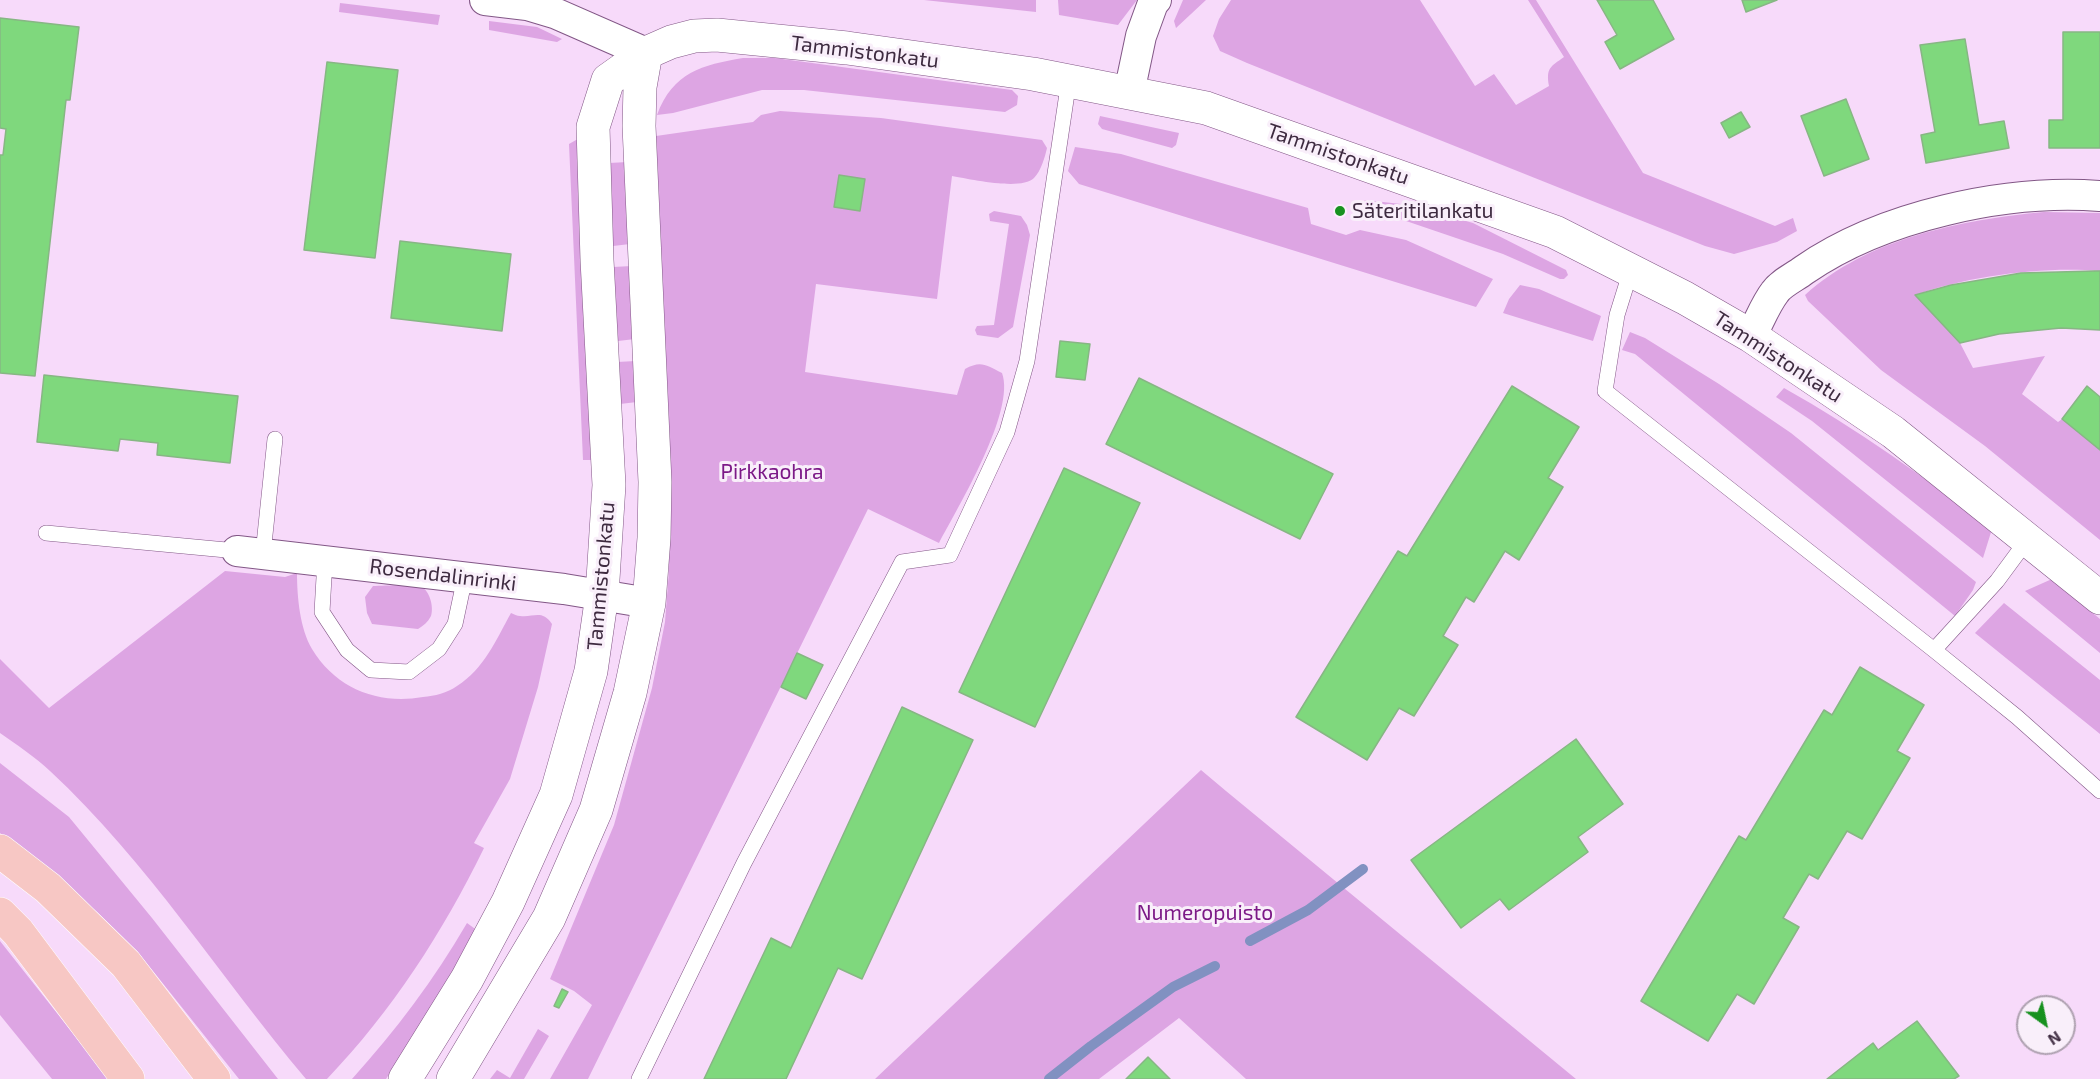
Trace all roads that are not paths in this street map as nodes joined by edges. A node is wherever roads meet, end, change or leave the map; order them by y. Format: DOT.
graph roads {
  1 [pos="485,0"];
  2 [pos="1156,0"];
  3 [pos="646,53"];
  4 [pos="1069,80"];
  5 [pos="1129,93"];
  6 [pos="2100,196"];
  7 [pos="1631,270"];
  8 [pos="1751,336"];
  9 [pos="275,439"];
  10 [pos="46,533"];
  11 [pos="2028,539"];
  12 [pos="250,553"];
  13 [pos="325,560"];
  14 [pos="465,577"];
  15 [pos="602,595"];
  16 [pos="2100,598"];
  17 [pos="649,603"];
  18 [pos="1934,650"];
  19 [pos="2100,791"];
  20 [pos="0,851"];
  21 [pos="0,914"];
  22 [pos="128,1079"];
  23 [pos="214,1079"];
  24 [pos="405,1079"];
  25 [pos="453,1079"];
  26 [pos="639,1079"];
  1 -- 3 [label="street"];
  2 -- 5 [label="street"];
  3 -- 4 [label="street, Tammistonkatu"];
  3 -- 15 [label="street, Tammistonkatu"];
  3 -- 17 [label="street, Tammistonkatu"];
  4 -- 5 [label="street, Tammistonkatu"];
  4 -- 26 [label="lane"];
  5 -- 7 [label="street, Tammistonkatu"];
  6 -- 8 [label="street"];
  7 -- 8 [label="street, Tammistonkatu"];
  7 -- 18 [label="lane"];
  8 -- 11 [label="street, Tammistonkatu"];
  9 -- 12 [label="lane"];
  10 -- 12 [label="lane"];
  11 -- 16 [label="street, Tammistonkatu"];
  11 -- 18 [label="lane"];
  12 -- 13 [label="street, Rosendalinrinki"];
  13 -- 14 [label="street, Rosendalinrinki"];
  13 -- 14 [label="lane"];
  14 -- 15 [label="street, Rosendalinrinki"];
  15 -- 17 [label="street, Rosendalinrinki"];
  15 -- 24 [label="street, Tammistonkatu"];
  17 -- 25 [label="street, Tammistonkatu"];
  18 -- 19 [label="lane"];
  20 -- 23 [label="main road"];
  21 -- 22 [label="main road"];
}
